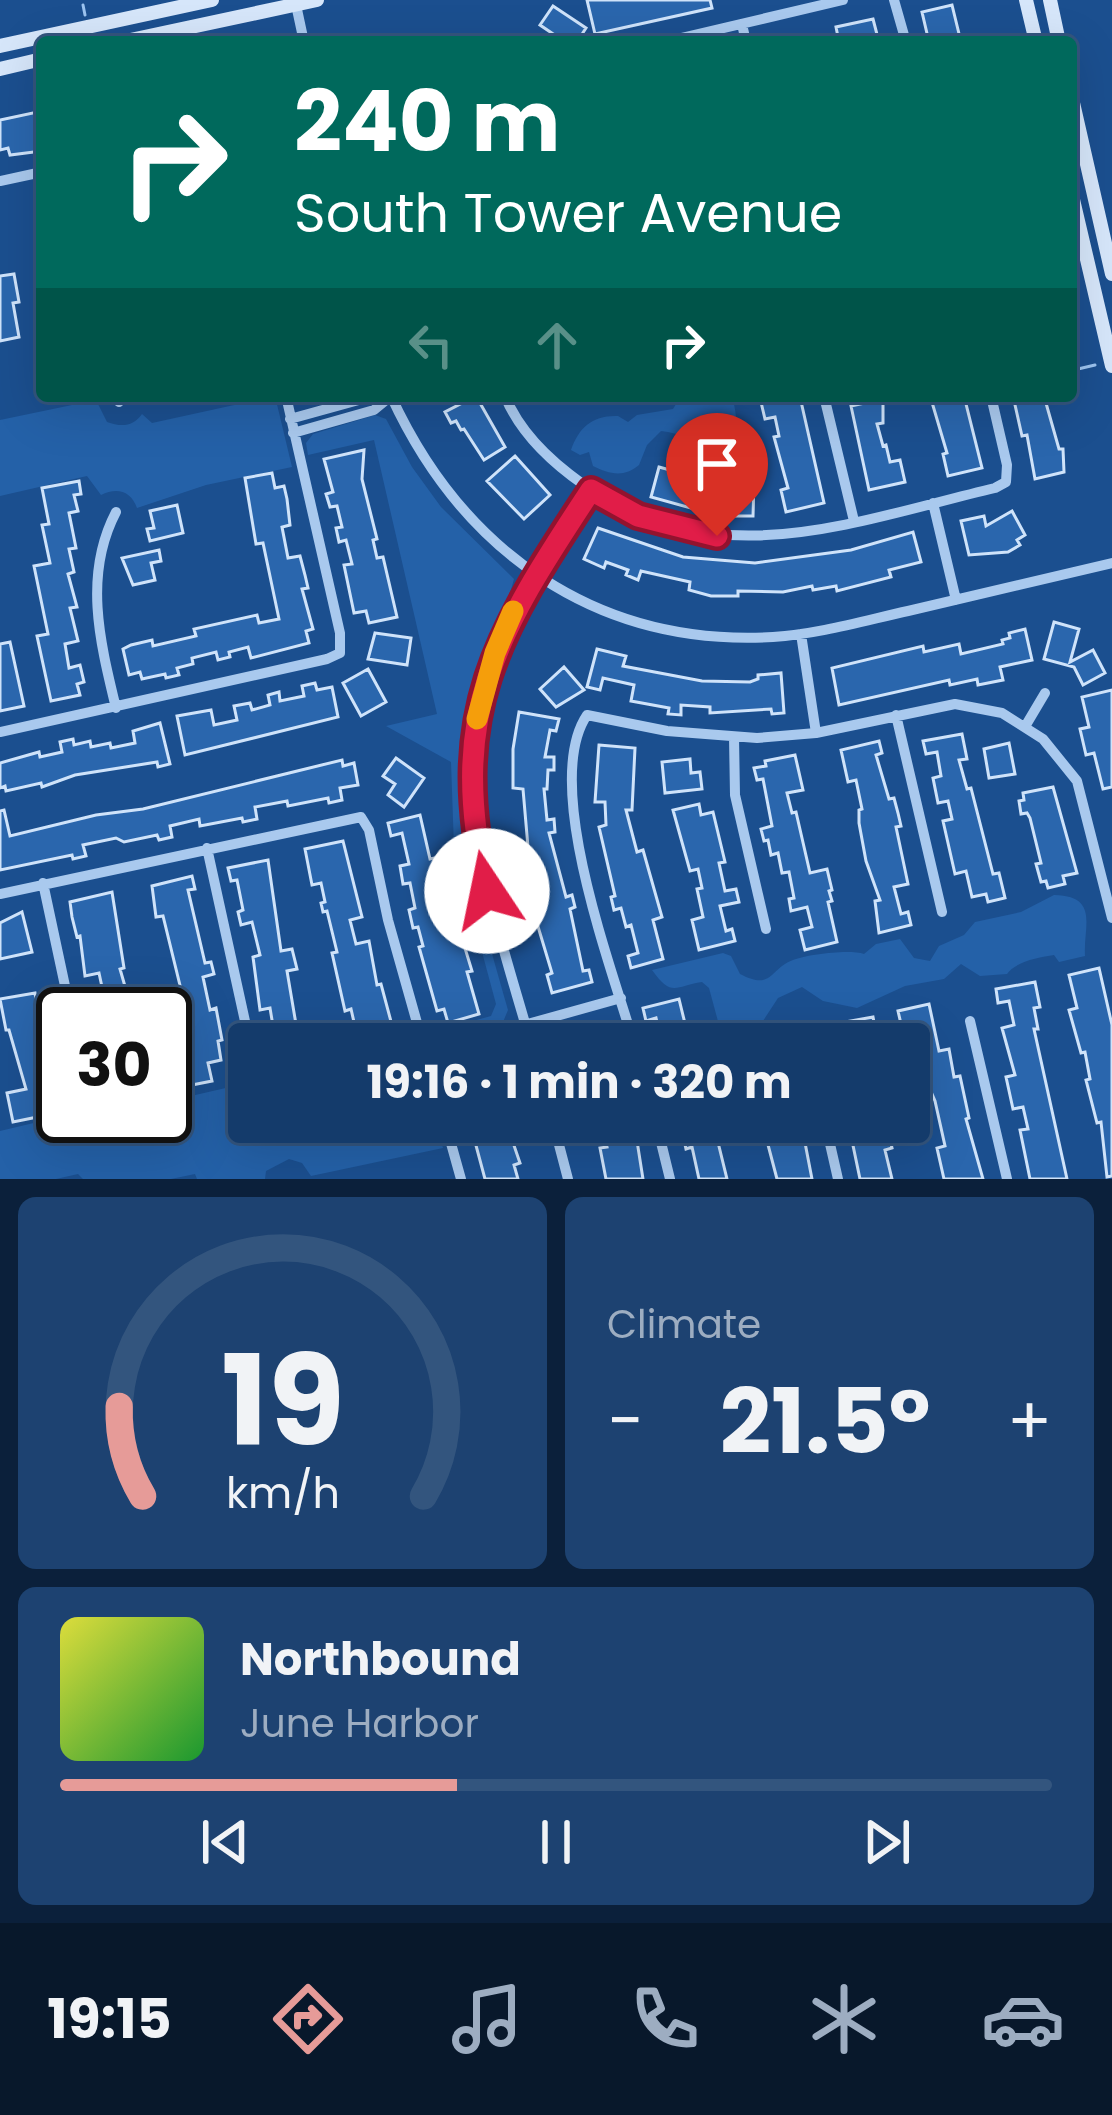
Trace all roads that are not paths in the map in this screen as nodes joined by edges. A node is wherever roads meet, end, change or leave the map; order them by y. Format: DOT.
graph roads {
  1 [pos="212,0"];
  2 [pos="317,0"];
  3 [pos="843,0"];
  4 [pos="894,0"];
  5 [pos="1027,0"];
  6 [pos="1049,0"];
  7 [pos="295,2"];
  8 [pos="742,24"];
  9 [pos="46,36"];
  10 [pos="147,36"];
  11 [pos="303,36"];
  12 [pos="690,36"];
  13 [pos="745,36"];
  14 [pos="904,36"];
  15 [pos="1035,36"];
  16 [pos="1058,36"];
  17 [pos="36,38"];
  18 [pos="0,46"];
  19 [pos="36,60"];
  20 [pos="0,68"];
  21 [pos="1077,120"];
  22 [pos="36,173"];
  23 [pos="0,181"];
  24 [pos="1077,216"];
  25 [pos="1112,274"];
  26 [pos="1112,366"];
  27 [pos="287,402"];
  28 [pos="352,402"];
  29 [pos="383,402"];
  30 [pos="393,402"];
  31 [pos="507,402"];
  32 [pos="825,402"];
  33 [pos="992,402"];
  34 [pos="290,419"];
  35 [pos="293,433"];
  36 [pos="591,490"];
  37 [pos="934,502"];
  38 [pos="116,512"];
  39 [pos="854,521"];
  40 [pos="1112,563"];
  41 [pos="536,574"];
  42 [pos="956,600"];
  43 [pos="801,634"];
  44 [pos="1045,694"];
  45 [pos="116,708"];
  46 [pos="896,715"];
  47 [pos="1026,725"];
  48 [pos="0,732"];
  49 [pos="816,733"];
  50 [pos="734,736"];
  51 [pos="207,848"];
  52 [pos="43,883"];
  53 [pos="0,894"];
  54 [pos="942,912"];
  55 [pos="1112,918"];
  56 [pos="766,929"];
  57 [pos="65,987"];
  58 [pos="621,998"];
  59 [pos="970,1022"];
  60 [pos="245,1023"];
  61 [pos="417,1023"];
  62 [pos="524,1023"];
  63 [pos="532,1023"];
  64 [pos="628,1023"];
  65 [pos="451,1143"];
  66 [pos="559,1143"];
  67 [pos="661,1143"];
  68 [pos="830,1143"];
  69 [pos="461,1179"];
  70 [pos="568,1179"];
  71 [pos="670,1179"];
  72 [pos="838,1179"];
  73 [pos="1007,1179"];
  1 -- 9 [label="main road"];
  2 -- 7 [label="main road"];
  3 -- 8 [label="street"];
  4 -- 14 [label="street"];
  5 -- 15 [label="main road"];
  6 -- 16 [label="main road"];
  7 -- 10 [label="main road"];
  7 -- 11 [label="street"];
  8 -- 12 [label="street"];
  8 -- 13 [label="street"];
  17 -- 18 [label="main road"];
  19 -- 20 [label="main road"];
  21 -- 25 [label="main road"];
  22 -- 23 [label="street"];
  24 -- 26 [label="main road"];
  27 -- 34 [label="street"];
  28 -- 34 [label="street"];
  29 -- 35 [label="street"];
  30 -- 41 [label="street"];
  31 -- 36 [label="street"];
  32 -- 39 [label="street"];
  33 -- 37 [label="street"];
  34 -- 35 [label="street"];
  35 -- 45 [label="street"];
  36 -- 39 [label="street"];
  36 -- 41 [label="street"];
  37 -- 39 [label="street"];
  37 -- 42 [label="street"];
  38 -- 45 [label="street"];
  40 -- 42 [label="street"];
  41 -- 43 [label="street"];
  41 -- 62 [label="street"];
  42 -- 43 [label="street"];
  43 -- 49 [label="street"];
  44 -- 47 [label="street"];
  45 -- 48 [label="street"];
  46 -- 47 [label="street"];
  46 -- 49 [label="street"];
  46 -- 54 [label="street"];
  47 -- 55 [label="street"];
  49 -- 50 [label="street"];
  50 -- 56 [label="street"];
  50 -- 58 [label="street"];
  51 -- 52 [label="street"];
  51 -- 60 [label="street"];
  51 -- 61 [label="street"];
  52 -- 53 [label="street"];
  52 -- 57 [label="street"];
  58 -- 63 [label="street"];
  58 -- 64 [label="street"];
  59 -- 73 [label="street"];
  65 -- 69 [label="street"];
  66 -- 70 [label="street"];
  67 -- 71 [label="street"];
  68 -- 72 [label="street"];
}
